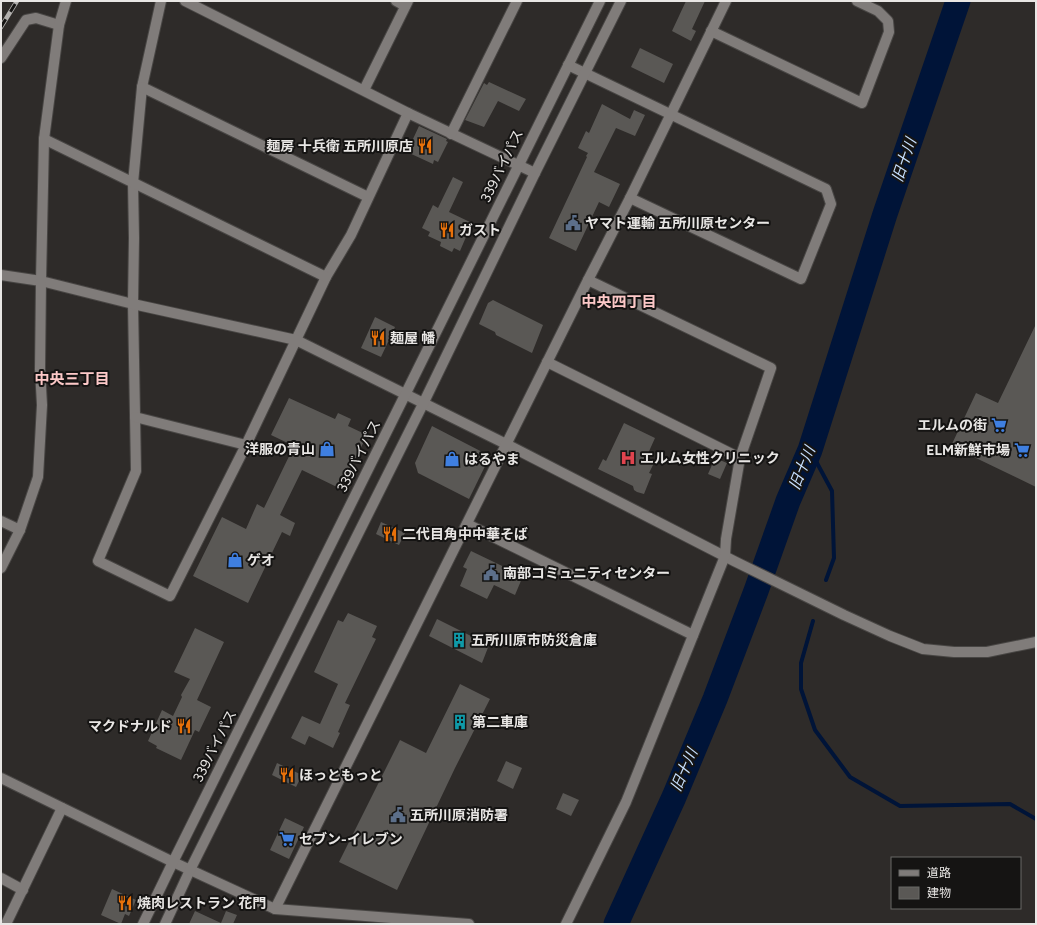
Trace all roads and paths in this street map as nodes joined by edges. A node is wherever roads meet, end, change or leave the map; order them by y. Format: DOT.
graph roads {
  1 [pos="66,1"];
  2 [pos="161,1"];
  3 [pos="185,1"];
  4 [pos="517,1"];
  5 [pos="600,1"];
  6 [pos="620,1"];
  7 [pos="726,1"];
  8 [pos="857,1"];
  9 [pos="403,3"];
  10 [pos="59,25"];
  11 [pos="711,31"];
  12 [pos="1,58"];
  13 [pos="568,64"];
  14 [pos="585,72"];
  15 [pos="142,87"];
  16 [pos="364,90"];
  17 [pos="408,113"];
  18 [pos="671,114"];
  19 [pos="451,134"];
  20 [pos="44,139"];
  21 [pos="518,166"];
  22 [pos="534,174"];
  23 [pos="133,183"];
  24 [pos="368,197"];
  25 [pos="630,198"];
  26 [pos="1,274"];
  27 [pos="326,277"];
  28 [pos="588,280"];
  29 [pos="41,282"];
  30 [pos="133,304"];
  31 [pos="296,340"];
  32 [pos="547,362"];
  33 [pos="405,395"];
  34 [pos="423,404"];
  35 [pos="135,417"];
  36 [pos="506,444"];
  37 [pos="246,445"];
  38 [pos="740,458"];
  39 [pos="1,521"];
  40 [pos="467,524"];
  41 [pos="20,530"];
  42 [pos="730,558"];
  43 [pos="1,568"];
  44 [pos="693,635"];
  45 [pos="1036,642"];
  46 [pos="1,778"];
  47 [pos="62,808"];
  48 [pos="173,862"];
  49 [pos="190,870"];
  50 [pos="1,878"];
  51 [pos="23,890"];
  52 [pos="275,909"];
  53 [pos="359,920"];
  54 [pos="447,923"];
  55 [pos="6,924"];
  56 [pos="143,924"];
  57 [pos="165,924"];
  58 [pos="469,924"];
  59 [pos="566,924"];
  1 -- 10 [label="street"];
  2 -- 15 [label="street"];
  3 -- 16 [label="street"];
  4 -- 19 [label="street"];
  5 -- 13 [label="street, 339バイパス"];
  6 -- 14 [label="street"];
  7 -- 11 [label="street"];
  8 -- 11 [label="street"];
  9 -- 16 [label="street"];
  10 -- 12 [label="street"];
  10 -- 20 [label="street"];
  11 -- 18 [label="street"];
  13 -- 14 [label="street"];
  13 -- 21 [label="street, 339バイパス"];
  14 -- 18 [label="street"];
  14 -- 22 [label="street"];
  15 -- 23 [label="street"];
  15 -- 24 [label="street"];
  16 -- 17 [label="street"];
  17 -- 19 [label="street"];
  17 -- 24 [label="street"];
  18 -- 25 [label="street"];
  18 -- 25 [label="street"];
  19 -- 21 [label="street"];
  20 -- 23 [label="street"];
  20 -- 29 [label="street"];
  21 -- 22 [label="street"];
  21 -- 33 [label="street, 339バイパス"];
  22 -- 34 [label="street"];
  23 -- 27 [label="street"];
  23 -- 30 [label="street"];
  24 -- 27 [label="street"];
  25 -- 28 [label="street"];
  26 -- 29 [label="street"];
  27 -- 31 [label="street"];
  28 -- 32 [label="street"];
  28 -- 38 [label="street"];
  29 -- 30 [label="street"];
  29 -- 41 [label="street"];
  30 -- 31 [label="street"];
  30 -- 35 [label="street"];
  31 -- 33 [label="street"];
  31 -- 37 [label="street"];
  32 -- 36 [label="street"];
  32 -- 38 [label="street"];
  33 -- 34 [label="street"];
  33 -- 48 [label="street, 339バイパス"];
  34 -- 36 [label="street"];
  34 -- 49 [label="street"];
  35 -- 37 [label="street"];
  35 -- 37 [label="street"];
  36 -- 40 [label="street"];
  36 -- 42 [label="street"];
  38 -- 42 [label="street"];
  39 -- 41 [label="street"];
  40 -- 44 [label="street"];
  40 -- 52 [label="street"];
  41 -- 43 [label="street"];
  42 -- 44 [label="street"];
  42 -- 45 [label="street"];
  44 -- 59 [label="street"];
  46 -- 47 [label="street"];
  47 -- 48 [label="street"];
  47 -- 51 [label="street"];
  48 -- 49 [label="street"];
  48 -- 56 [label="street, 339バイパス"];
  49 -- 52 [label="street"];
  49 -- 57 [label="street"];
  50 -- 51 [label="street"];
  51 -- 55 [label="street"];
  52 -- 53 [label="street"];
  53 -- 54 [label="street"];
  54 -- 58 [label="street"];
}
